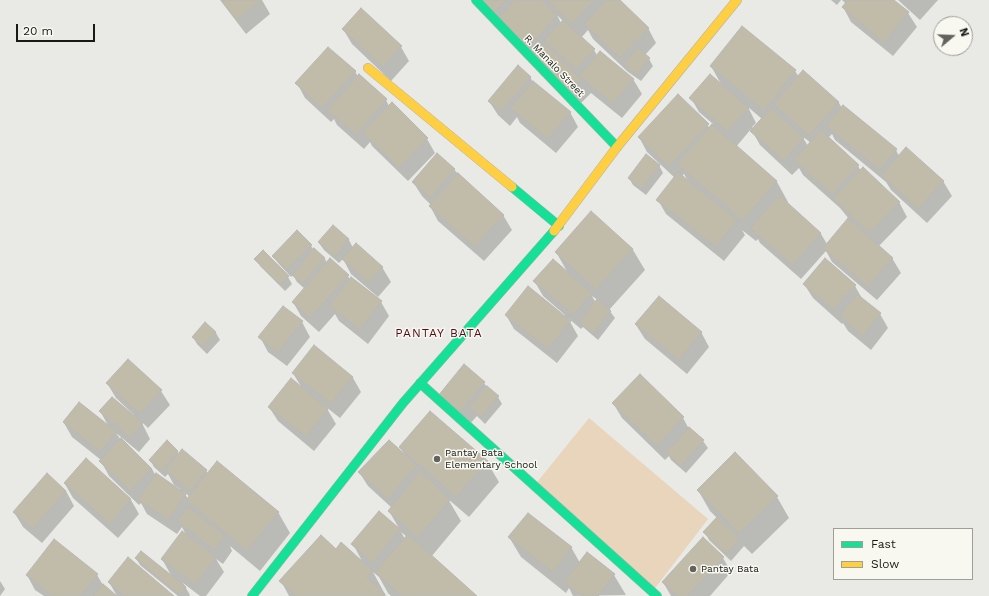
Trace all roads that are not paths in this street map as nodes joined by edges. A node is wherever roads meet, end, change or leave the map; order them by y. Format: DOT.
graph roads {
  1 [pos="476,0"];
  2 [pos="737,0"];
  3 [pos="368,68"];
  4 [pos="617,147"];
  5 [pos="559,226"];
  6 [pos="420,383"];
  7 [pos="252,596"];
  8 [pos="656,596"];
  1 -- 4 [label="street, R. Manalo Street"];
  2 -- 4 [label="street"];
  3 -- 5 [label="street"];
  4 -- 5 [label="street"];
  5 -- 6 [label="street"];
  6 -- 7 [label="street"];
  6 -- 8 [label="street"];
}
